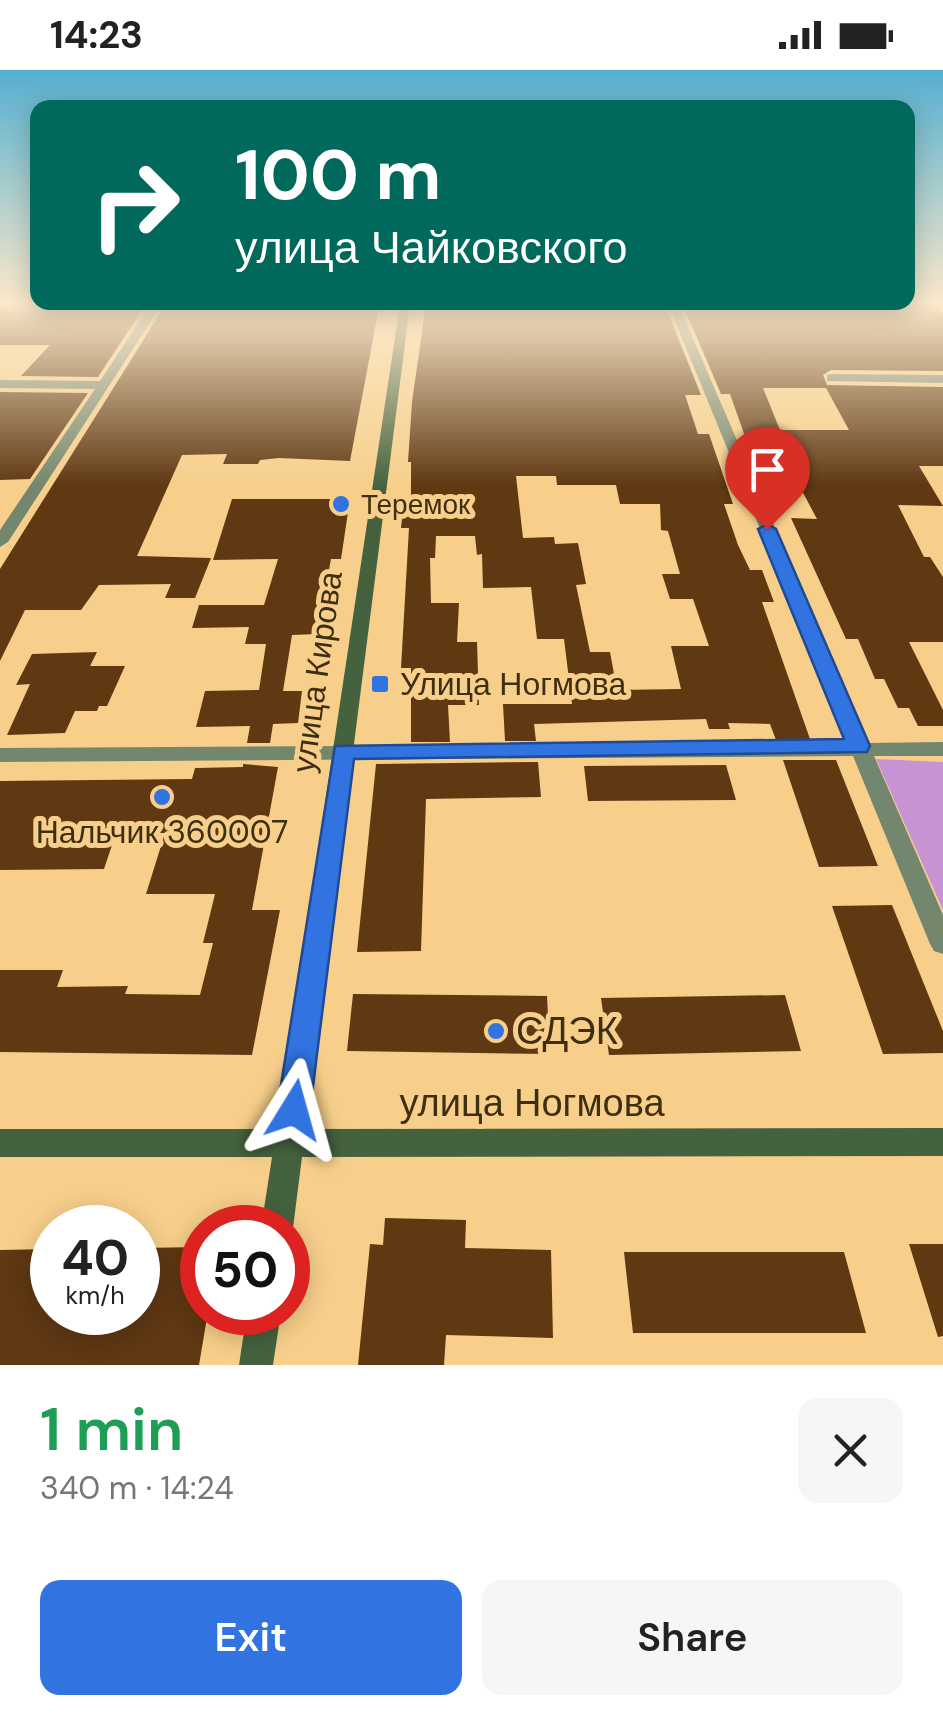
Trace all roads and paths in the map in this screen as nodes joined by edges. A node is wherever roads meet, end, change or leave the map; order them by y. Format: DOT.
graph roads {
  1 [pos="117,364"];
  2 [pos="397,364"];
  3 [pos="698,364"];
  4 [pos="831,378"];
  5 [pos="943,379"];
  6 [pos="0,384"];
  7 [pos="104,384"];
  8 [pos="0,542"];
  9 [pos="859,746"];
  10 [pos="943,749"];
  11 [pos="344,752"];
  12 [pos="0,754"];
  13 [pos="943,944"];
  14 [pos="943,1142"];
  15 [pos="0,1143"];
  16 [pos="289,1144"];
  17 [pos="280,1205"];
  18 [pos="261,1335"];
  19 [pos="256,1365"];
  1 -- 7 [label="street"];
  2 -- 11 [label="main road, улица Кирова"];
  3 -- 9 [label="street"];
  4 -- 5 [label="street"];
  6 -- 7 [label="street"];
  7 -- 8 [label="street"];
  9 -- 10 [label="street"];
  9 -- 11 [label="street"];
  9 -- 13 [label="street"];
  11 -- 12 [label="street"];
  11 -- 16 [label="main road, улица Кирова"];
  14 -- 16 [label="main road, улица Ногмова"];
  15 -- 16 [label="main road, улица Ногмова"];
  16 -- 17 [label="main road, улица Кирова"];
  18 -- 19 [label="main road"];
}
